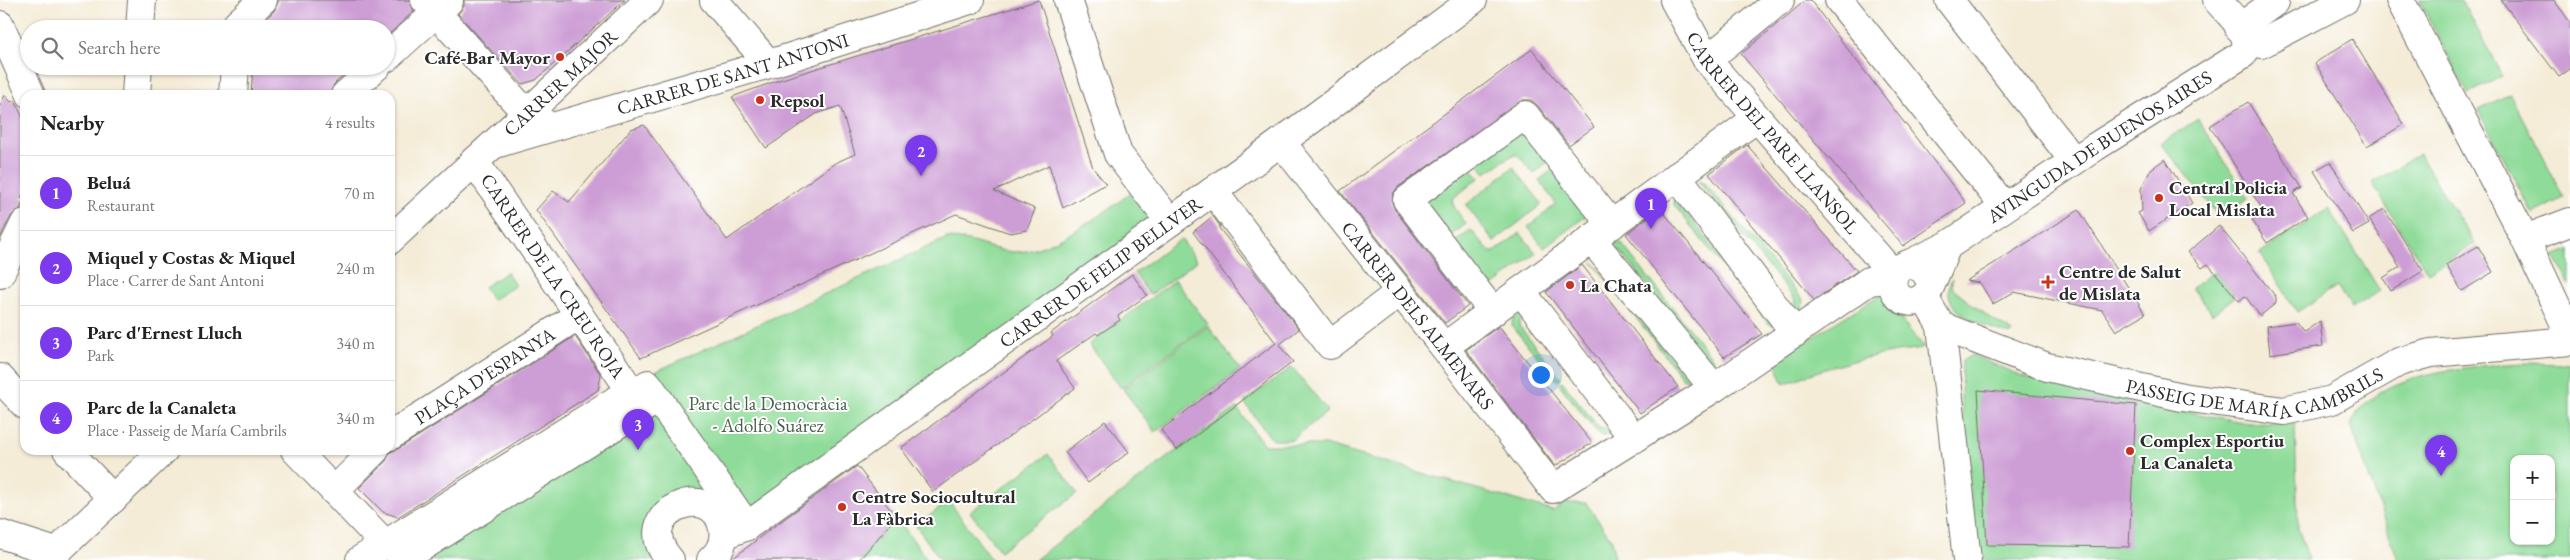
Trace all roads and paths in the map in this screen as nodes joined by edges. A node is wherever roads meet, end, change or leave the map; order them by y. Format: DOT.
graph roads {
  1 [pos="142,0"];
  2 [pos="263,0"];
  3 [pos="648,0"];
  4 [pos="714,0"];
  5 [pos="970,0"];
  6 [pos="1068,0"];
  7 [pos="1473,0"];
  8 [pos="1674,0"];
  9 [pos="1780,0"];
  10 [pos="1839,0"];
  11 [pos="1949,0"];
  12 [pos="2216,0"];
  13 [pos="2274,0"];
  14 [pos="2345,0"];
  15 [pos="2400,0"];
  16 [pos="437,4"];
  17 [pos="238,17"];
  18 [pos="141,20"];
  19 [pos="0,25"];
  20 [pos="2248,42"];
  21 [pos="395,48"];
  22 [pos="1707,60"];
  23 [pos="769,64"];
  24 [pos="20,70"];
  25 [pos="22,75"];
  26 [pos="137,75"];
  27 [pos="234,75"];
  28 [pos="367,75"];
  29 [pos="29,90"];
  30 [pos="136,90"];
  31 [pos="233,90"];
  32 [pos="351,90"];
  33 [pos="528,113"];
  34 [pos="1757,118"];
  35 [pos="559,123"];
  36 [pos="1281,142"];
  37 [pos="495,144"];
  38 [pos="2074,161"];
  39 [pos="474,162"];
  40 [pos="1677,176"];
  41 [pos="1213,191"];
  42 [pos="2004,206"];
  43 [pos="1170,222"];
  44 [pos="2570,222"];
  45 [pos="1601,232"];
  46 [pos="20,233"];
  47 [pos="395,235"];
  48 [pos="2525,240"];
  49 [pos="1948,246"];
  50 [pos="1896,268"];
  51 [pos="0,274"];
  52 [pos="1521,291"];
  53 [pos="1927,291"];
  54 [pos="1400,292"];
  55 [pos="1493,312"];
  56 [pos="579,315"];
  57 [pos="1941,326"];
  58 [pos="1796,333"];
  59 [pos="2570,335"];
  60 [pos="2570,341"];
  61 [pos="1444,347"];
  62 [pos="0,378"];
  63 [pos="634,380"];
  64 [pos="1714,388"];
  65 [pos="658,399"];
  66 [pos="20,400"];
  67 [pos="395,433"];
  68 [pos="1634,439"];
  69 [pos="72,455"];
  70 [pos="159,455"];
  71 [pos="300,455"];
  72 [pos="370,455"];
  73 [pos="1554,489"];
  74 [pos="334,491"];
  75 [pos="113,499"];
  76 [pos="735,531"];
  77 [pos="0,534"];
  78 [pos="393,552"];
  79 [pos="52,556"];
  80 [pos="360,560"];
  81 [pos="670,560"];
  82 [pos="711,560"];
  83 [pos="1967,560"];
  1 -- 18 [label="street"];
  2 -- 17 [label="street"];
  3 -- 33 [label="street, CARRER MAJOR"];
  4 -- 23 [label="street"];
  5 -- 23 [label="street, CARRER DE SANT ANTONI"];
  6 -- 43 [label="street"];
  7 -- 36 [label="street, CARRER DE FELIP BELLVER"];
  8 -- 22 [label="street, CARRER DEL PARE LLANSOL"];
  9 -- 22 [label="street"];
  10 -- 42 [label="street"];
  11 -- 38 [label="street"];
  12 -- 20 [label="street"];
  13 -- 20 [label="street"];
  14 -- 20 [label="street, AVINGUDA DE BUENOS AIRES"];
  15 -- 48 [label="street"];
  16 -- 21 [label="street"];
  16 -- 33 [label="street"];
  19 -- 24 [label="street"];
  20 -- 38 [label="street, AVINGUDA DE BUENOS AIRES"];
  22 -- 34 [label="street, CARRER DEL PARE LLANSOL"];
  23 -- 35 [label="street, CARRER DE SANT ANTONI"];
  25 -- 29 [label="street"];
  26 -- 30 [label="street"];
  27 -- 31 [label="street"];
  28 -- 32 [label="street"];
  33 -- 35 [label="street"];
  33 -- 37 [label="street, CARRER MAJOR"];
  34 -- 40 [label="street"];
  34 -- 50 [label="street, CARRER DEL PARE LLANSOL"];
  35 -- 37 [label="street, CARRER DE SANT ANTONI"];
  36 -- 41 [label="street, CARRER DE FELIP BELLVER"];
  36 -- 54 [label="street, CARRER DELS ALMENARS"];
  37 -- 39 [label="street, CARRER MAJOR"];
  38 -- 42 [label="street, AVINGUDA DE BUENOS AIRES"];
  39 -- 47 [label="street, CARRER MAJOR"];
  39 -- 56 [label="street, CARRER DE LA CREU ROJA"];
  40 -- 45 [label="street"];
  40 -- 58 [label="street"];
  41 -- 43 [label="street, CARRER DE FELIP BELLVER"];
  41 -- 54 [label="street"];
  42 -- 49 [label="street, AVINGUDA DE BUENOS AIRES"];
  43 -- 76 [label="street, CARRER DE FELIP BELLVER"];
  44 -- 48 [label="street"];
  45 -- 52 [label="street"];
  45 -- 55 [label="street"];
  45 -- 64 [label="street"];
  46 -- 51 [label="street"];
  48 -- 59 [label="street"];
  49 -- 50 [label="street, AVINGUDA DE BUENOS AIRES"];
  49 -- 53 [label="street, AVINGUDA DE BUENOS AIRES"];
  50 -- 53 [label="street, CARRER DEL PARE LLANSOL"];
  50 -- 58 [label="street, AVINGUDA DE BUENOS AIRES"];
  52 -- 55 [label="street"];
  52 -- 68 [label="street"];
  53 -- 57 [label="street"];
  54 -- 61 [label="street, CARRER DELS ALMENARS"];
  55 -- 61 [label="street"];
  56 -- 63 [label="street, CARRER DE LA CREU ROJA"];
  56 -- 67 [label="street, PLAÇA D'ESPANYA"];
  57 -- 60 [label="street, PASSEIG DE MARÍA CAMBRILS"];
  57 -- 83 [label="street"];
  58 -- 64 [label="street, AVINGUDA DE BUENOS AIRES"];
  61 -- 73 [label="street, CARRER DELS ALMENARS"];
  62 -- 66 [label="street"];
  63 -- 65 [label="street, CARRER DE LA CREU ROJA"];
  63 -- 78 [label="street"];
  64 -- 68 [label="street, AVINGUDA DE BUENOS AIRES"];
  65 -- 76 [label="street, CARRER DE LA CREU ROJA"];
  65 -- 78 [label="street"];
  68 -- 73 [label="street, AVINGUDA DE BUENOS AIRES"];
  69 -- 75 [label="street"];
  70 -- 75 [label="street"];
  71 -- 74 [label="street"];
  72 -- 74 [label="street"];
  74 -- 78 [label="street"];
  75 -- 79 [label="street"];
  76 -- 81 [label="street"];
  76 -- 82 [label="street"];
  77 -- 79 [label="street"];
  78 -- 80 [label="street"];
}
